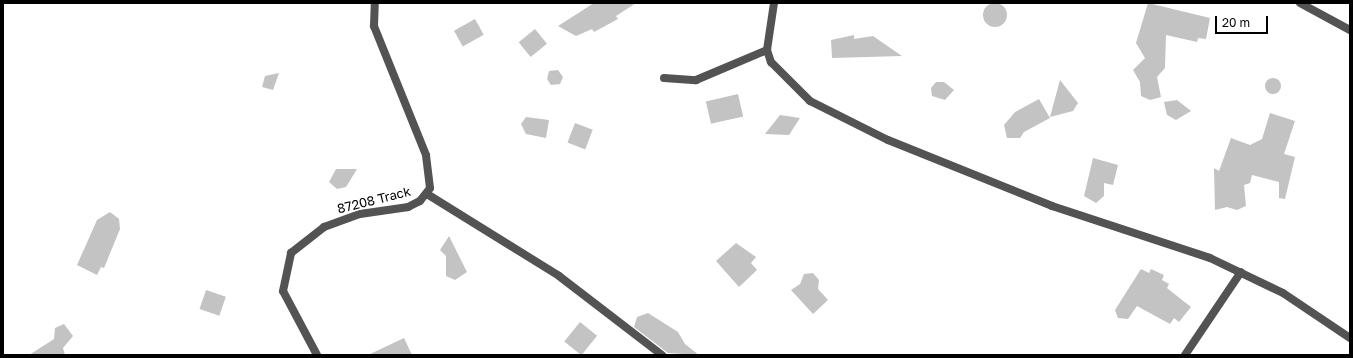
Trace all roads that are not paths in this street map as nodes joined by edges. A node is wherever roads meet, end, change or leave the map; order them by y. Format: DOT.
graph roads {
  1 [pos="375,3"];
  2 [pos="774,3"];
  3 [pos="1300,3"];
  4 [pos="1350,30"];
  5 [pos="767,50"];
  6 [pos="664,78"];
  7 [pos="427,194"];
  8 [pos="1241,272"];
  9 [pos="1350,338"];
  10 [pos="317,355"];
  11 [pos="662,355"];
  12 [pos="1185,355"];
  1 -- 7 [label="street, 87208 Track"];
  2 -- 5 [label="street"];
  3 -- 4 [label="street"];
  5 -- 6 [label="street"];
  5 -- 8 [label="street"];
  7 -- 10 [label="street, 87208 Track"];
  7 -- 11 [label="street"];
  8 -- 9 [label="street"];
  8 -- 12 [label="street"];
}
